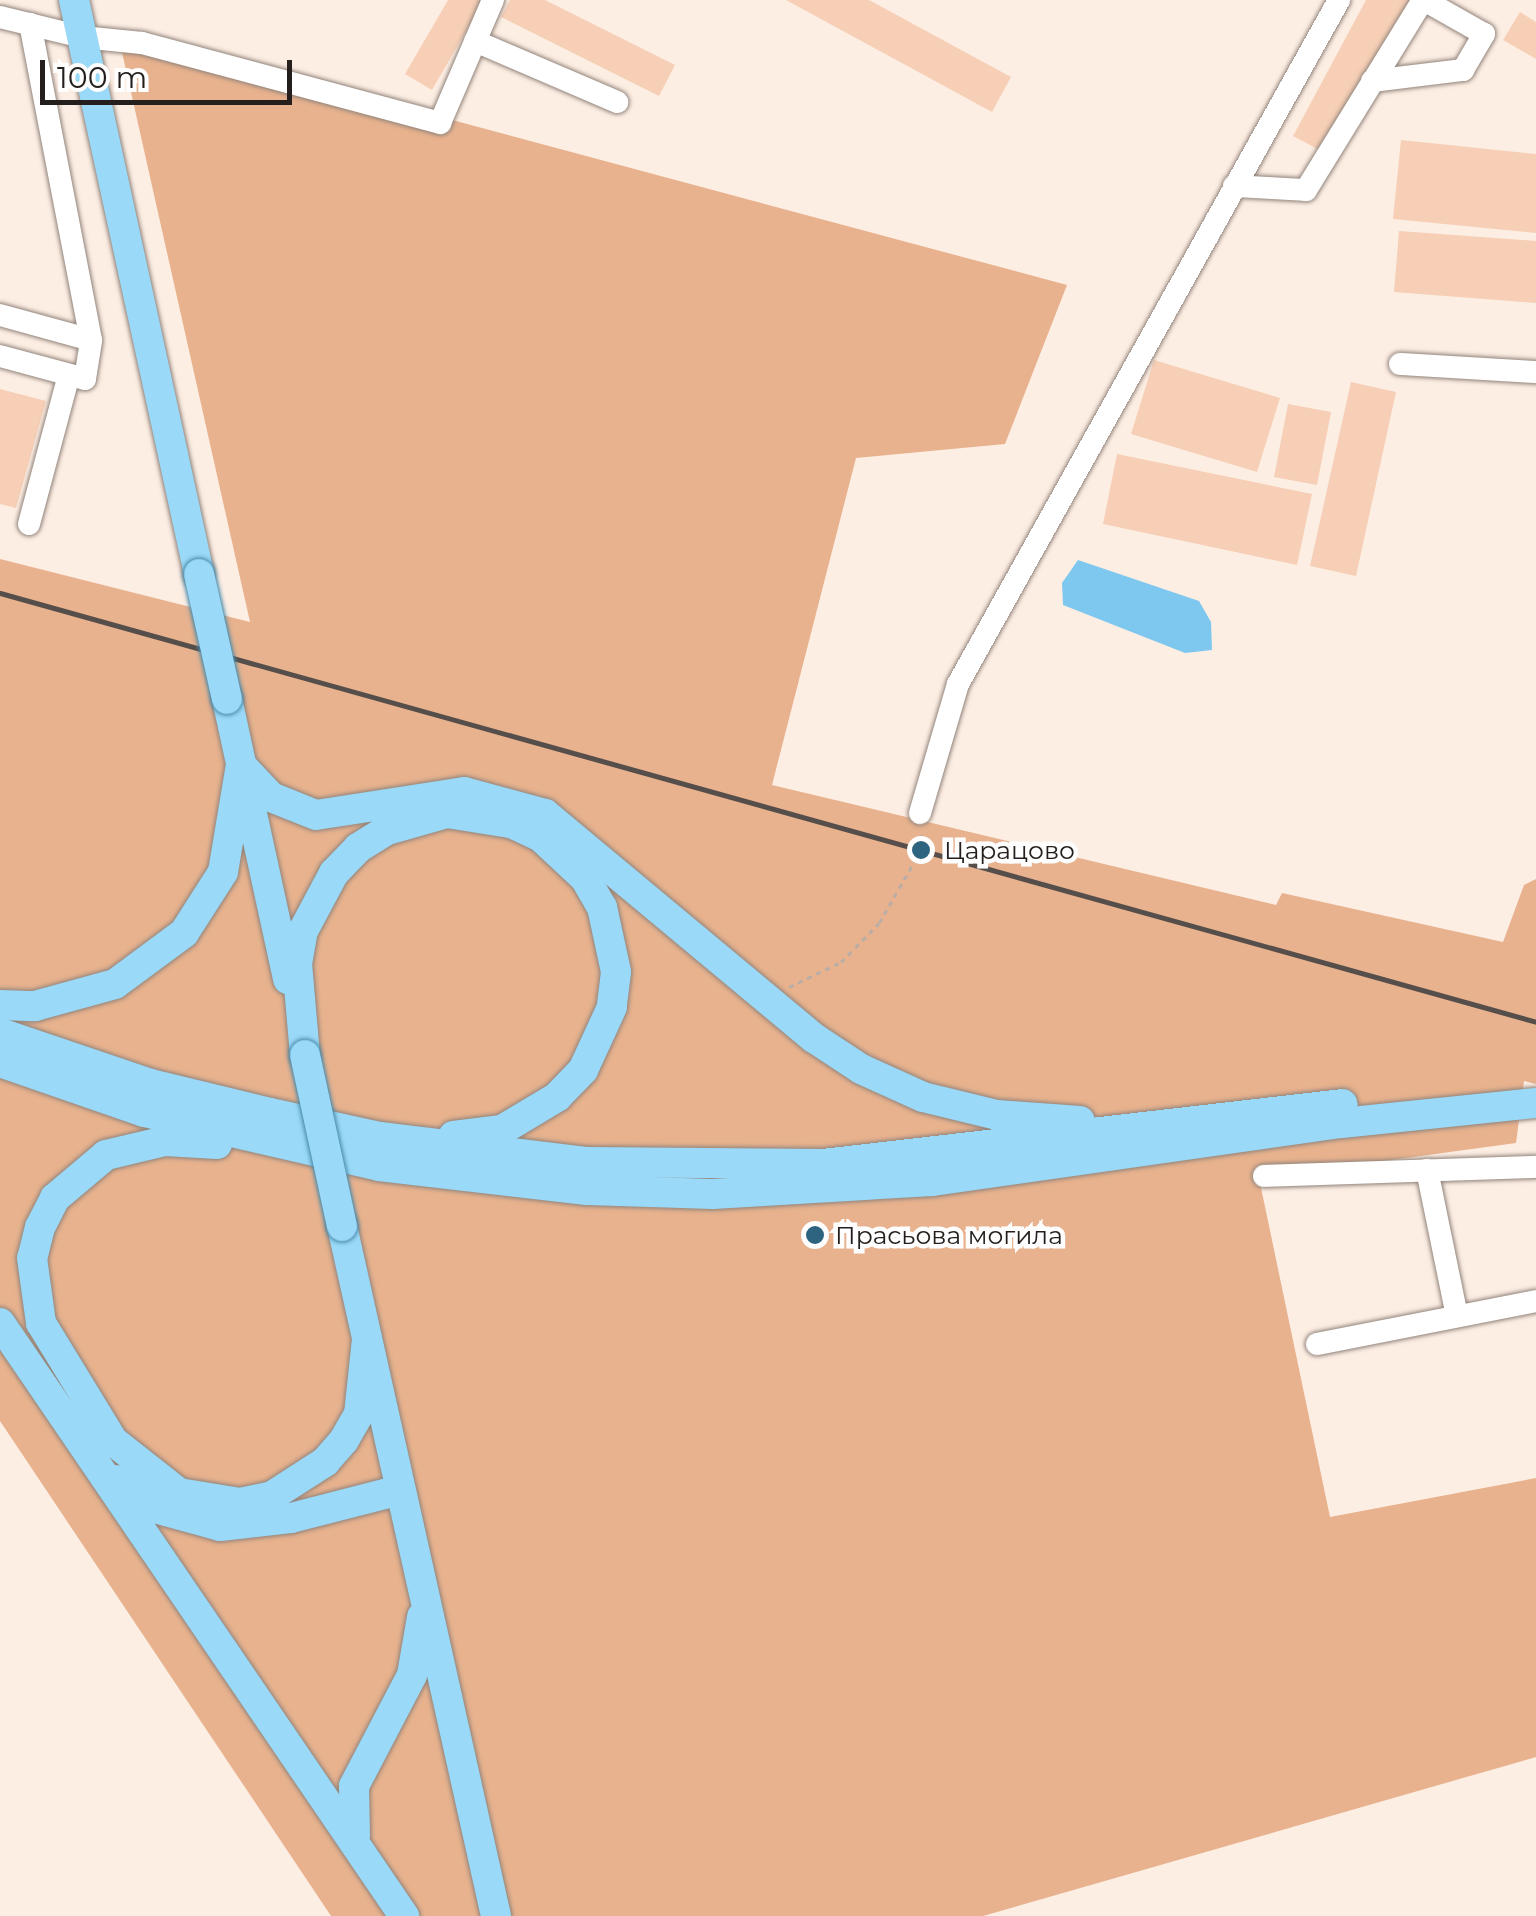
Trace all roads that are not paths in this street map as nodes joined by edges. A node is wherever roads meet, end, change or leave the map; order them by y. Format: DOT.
graph roads {
  1 [pos="74,0"];
  2 [pos="493,0"];
  3 [pos="1339,0"];
  4 [pos="1423,0"];
  5 [pos="0,17"];
  6 [pos="30,24"];
  7 [pos="82,37"];
  8 [pos="475,42"];
  9 [pos="1372,81"];
  10 [pos="617,102"];
  11 [pos="1234,186"];
  12 [pos="0,315"];
  13 [pos="91,340"];
  14 [pos="0,356"];
  15 [pos="1400,364"];
  16 [pos="1536,372"];
  17 [pos="69,375"];
  18 [pos="29,524"];
  19 [pos="240,765"];
  20 [pos="920,813"];
  21 [pos="0,1004"];
  22 [pos="0,1033"];
  23 [pos="305,1055"];
  24 [pos="0,1062"];
  25 [pos="1536,1102"];
  26 [pos="1164,1123"];
  27 [pos="380,1137"];
  28 [pos="296,1149"];
  29 [pos="1536,1166"];
  30 [pos="1427,1170"];
  31 [pos="1264,1176"];
  32 [pos="1536,1301"];
  33 [pos="1457,1316"];
  34 [pos="0,1323"];
  35 [pos="367,1339"];
  36 [pos="1318,1344"];
  37 [pos="9,1348"];
  38 [pos="92,1458"];
  39 [pos="400,1490"];
  40 [pos="423,1599"];
  41 [pos="356,1837"];
  42 [pos="404,1916"];
  43 [pos="496,1916"];
  1 -- 7 [label="main road"];
  2 -- 8 [label="street"];
  3 -- 11 [label="street"];
  4 -- 9 [label="street"];
  4 -- 9 [label="street"];
  5 -- 6 [label="street"];
  6 -- 7 [label="street"];
  6 -- 13 [label="street"];
  7 -- 8 [label="street"];
  7 -- 19 [label="main road, bridge"];
  8 -- 10 [label="street"];
  9 -- 11 [label="street"];
  11 -- 20 [label="street"];
  12 -- 13 [label="street"];
  13 -- 17 [label="street"];
  14 -- 17 [label="street"];
  15 -- 16 [label="street"];
  17 -- 18 [label="street"];
  19 -- 21 [label="main road"];
  19 -- 23 [label="main road"];
  19 -- 26 [label="main road"];
  22 -- 27 [label="main road"];
  23 -- 27 [label="main road"];
  23 -- 35 [label="main road, bridge"];
  24 -- 28 [label="main road"];
  25 -- 26 [label="main road"];
  25 -- 28 [label="main road"];
  26 -- 27 [label="main road"];
  28 -- 35 [label="main road"];
  29 -- 30 [label="street"];
  30 -- 31 [label="street"];
  30 -- 33 [label="street"];
  32 -- 33 [label="street"];
  33 -- 36 [label="street"];
  34 -- 37 [label="main road"];
  35 -- 39 [label="main road"];
  37 -- 38 [label="main road"];
  38 -- 39 [label="main road"];
  38 -- 41 [label="main road"];
  39 -- 40 [label="main road"];
  40 -- 41 [label="main road"];
  40 -- 43 [label="main road"];
  41 -- 42 [label="main road"];
}
